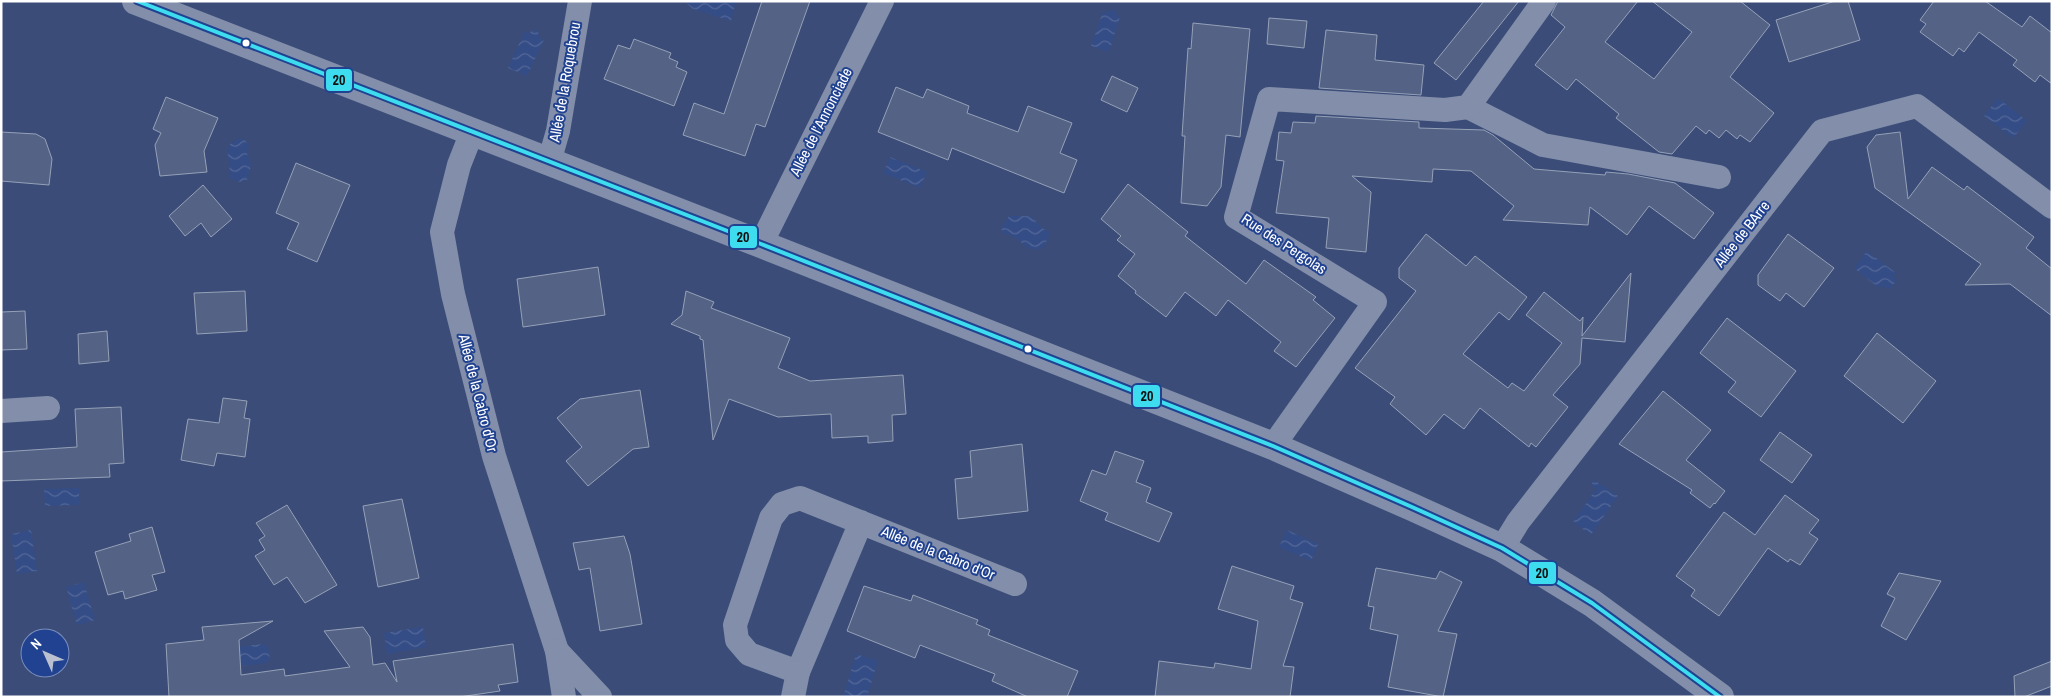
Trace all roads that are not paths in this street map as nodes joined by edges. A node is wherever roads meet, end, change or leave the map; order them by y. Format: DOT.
graph roads {
  1 [pos="136,1"];
  2 [pos="580,1"];
  3 [pos="882,1"];
  4 [pos="1544,1"];
  5 [pos="1468,107"];
  6 [pos="472,132"];
  7 [pos="549,162"];
  8 [pos="1720,177"];
  9 [pos="2052,207"];
  10 [pos="761,244"];
  11 [pos="48,408"];
  12 [pos="1,411"];
  13 [pos="1273,446"];
  14 [pos="861,522"];
  15 [pos="1502,548"];
  16 [pos="1015,584"];
  17 [pos="557,651"];
  18 [pos="798,672"];
  19 [pos="564,697"];
  20 [pos="600,697"];
  21 [pos="793,697"];
  22 [pos="1720,697"];
  1 -- 6 [label="street"];
  2 -- 7 [label="street, Allée de la Roquebrou"];
  3 -- 10 [label="street, Allée de l’Annonciade"];
  4 -- 5 [label="street"];
  5 -- 8 [label="street"];
  5 -- 13 [label="street, Rue des Pergolas"];
  6 -- 7 [label="street"];
  6 -- 17 [label="street, Allée de la Cabro d'Or"];
  7 -- 10 [label="street"];
  9 -- 15 [label="street, Allée de BArre"];
  10 -- 13 [label="street"];
  11 -- 12 [label="street"];
  13 -- 15 [label="street"];
  14 -- 16 [label="street, Allée de la Cabro d'Or"];
  14 -- 18 [label="street"];
  14 -- 18 [label="street, Allée de la Cabro d'Or"];
  15 -- 22 [label="street"];
  17 -- 19 [label="street, Allée de la Cabro d'Or"];
  17 -- 20 [label="street, Allée de la Cabro d'Or"];
  18 -- 21 [label="street"];
}
